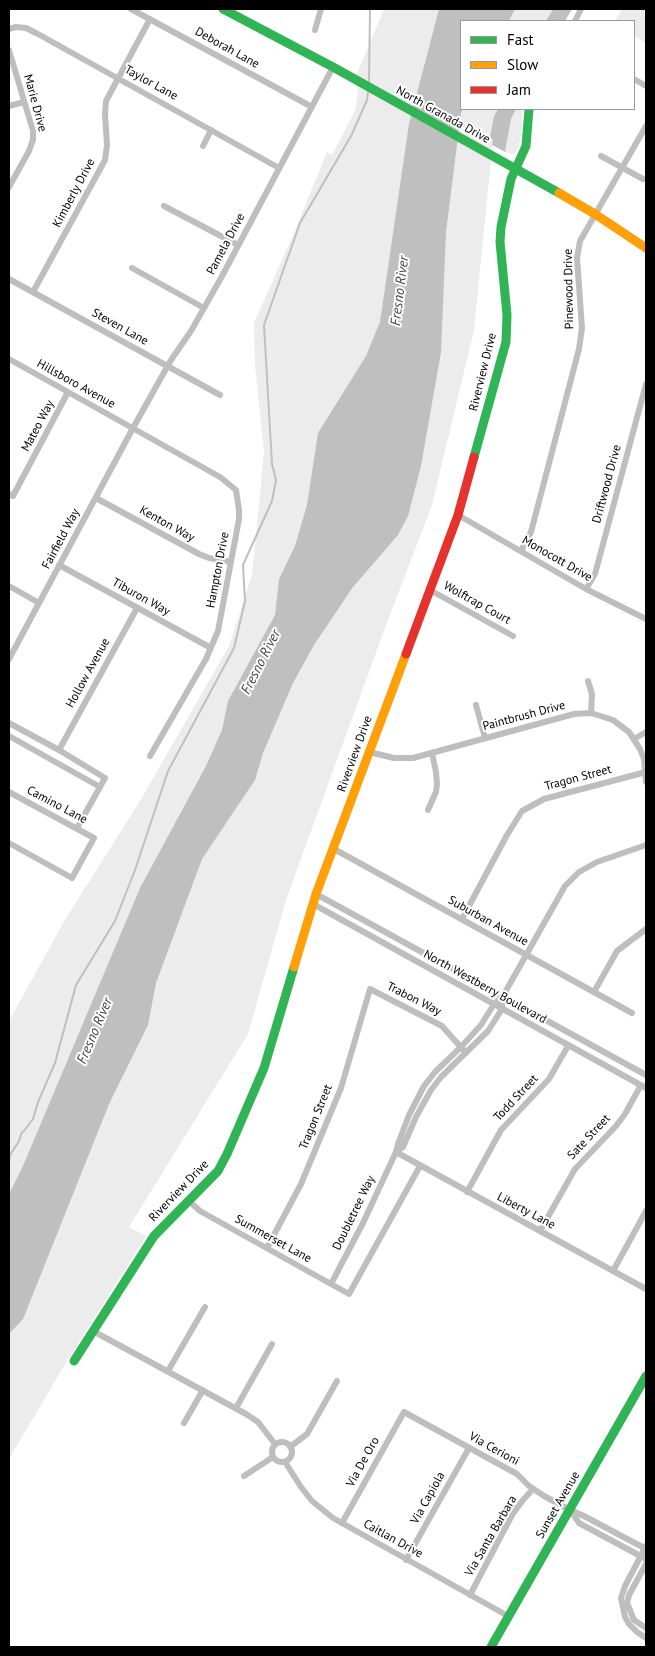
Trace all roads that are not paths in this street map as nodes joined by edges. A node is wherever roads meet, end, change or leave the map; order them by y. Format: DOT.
graph roads {
  1 [pos="131,9"];
  2 [pos="224,9"];
  3 [pos="321,9"];
  4 [pos="581,9"];
  5 [pos="150,19"];
  6 [pos="575,20"];
  7 [pos="9,29"];
  8 [pos="315,30"];
  9 [pos="9,50"];
  10 [pos="333,67"];
  11 [pos="118,78"];
  12 [pos="635,80"];
  13 [pos="646,86"];
  14 [pos="24,102"];
  15 [pos="9,106"];
  16 [pos="312,107"];
  17 [pos="529,110"];
  18 [pos="646,126"];
  19 [pos="211,130"];
  20 [pos="202,146"];
  21 [pos="601,156"];
  22 [pos="279,168"];
  23 [pos="623,168"];
  24 [pos="516,169"];
  25 [pos="643,179"];
  26 [pos="9,187"];
  27 [pos="164,206"];
  28 [pos="595,214"];
  29 [pos="238,246"];
  30 [pos="646,248"];
  31 [pos="132,268"];
  32 [pos="9,279"];
  33 [pos="32,292"];
  34 [pos="204,308"];
  35 [pos="9,359"];
  36 [pos="168,366"];
  37 [pos="646,384"];
  38 [pos="68,392"];
  39 [pos="220,395"];
  40 [pos="133,428"];
  41 [pos="11,495"];
  42 [pos="96,498"];
  43 [pos="458,515"];
  44 [pos="521,551"];
  45 [pos="231,562"];
  46 [pos="60,565"];
  47 [pos="9,586"];
  48 [pos="586,589"];
  49 [pos="430,590"];
  50 [pos="39,603"];
  51 [pos="137,608"];
  52 [pos="646,619"];
  53 [pos="512,636"];
  54 [pos="211,648"];
  55 [pos="9,659"];
  56 [pos="588,681"];
  57 [pos="476,705"];
  58 [pos="591,713"];
  59 [pos="9,723"];
  60 [pos="646,732"];
  61 [pos="9,736"];
  62 [pos="485,738"];
  63 [pos="634,739"];
  64 [pos="59,750"];
  65 [pos="369,752"];
  66 [pos="432,753"];
  67 [pos="150,756"];
  68 [pos="646,772"];
  69 [pos="646,782"];
  70 [pos="100,787"];
  71 [pos="9,792"];
  72 [pos="428,810"];
  73 [pos="77,828"];
  74 [pos="9,843"];
  75 [pos="646,845"];
  76 [pos="334,848"];
  77 [pos="316,894"];
  78 [pos="313,904"];
  79 [pos="462,919"];
  80 [pos="646,929"];
  81 [pos="526,955"];
  82 [pos="370,989"];
  83 [pos="594,992"];
  84 [pos="503,996"];
  85 [pos="494,1004"];
  86 [pos="502,1009"];
  87 [pos="632,1013"];
  88 [pos="568,1046"];
  89 [pos="461,1047"];
  90 [pos="466,1053"];
  91 [pos="646,1075"];
  92 [pos="644,1087"];
  93 [pos="396,1152"];
  94 [pos="420,1166"];
  95 [pos="467,1192"];
  96 [pos="189,1201"];
  97 [pos="646,1211"];
  98 [pos="540,1231"];
  99 [pos="267,1248"];
  100 [pos="613,1271"];
  101 [pos="331,1284"];
  102 [pos="646,1289"];
  103 [pos="205,1307"];
  104 [pos="93,1330"];
  105 [pos="272,1344"];
  106 [pos="74,1361"];
  107 [pos="168,1372"];
  108 [pos="646,1376"];
  109 [pos="337,1381"];
  110 [pos="203,1390"];
  111 [pos="236,1408"];
  112 [pos="404,1412"];
  113 [pos="184,1423"];
  114 [pos="275,1444"];
  115 [pos="290,1447"];
  116 [pos="469,1448"];
  117 [pos="273,1457"];
  118 [pos="284,1462"];
  119 [pos="244,1476"];
  120 [pos="534,1489"];
  121 [pos="570,1510"];
  122 [pos="342,1524"];
  123 [pos="646,1548"];
  124 [pos="643,1558"];
  125 [pos="406,1560"];
  126 [pos="646,1564"];
  127 [pos="470,1595"];
  128 [pos="508,1616"];
  129 [pos="646,1628"];
  130 [pos="646,1638"];
  131 [pos="491,1647"];
  1 -- 5 [label="street, Deborah Lane"];
  2 -- 10 [label="street, North Granada Drive"];
  3 -- 8 [label="street"];
  4 -- 6 [label="street"];
  5 -- 11 [label="street, Kimberly Drive"];
  5 -- 16 [label="street, Deborah Lane"];
  7 -- 11 [label="street, Taylor Lane"];
  9 -- 14 [label="street, Marie Drive"];
  10 -- 16 [label="street, Pamela Drive"];
  10 -- 24 [label="street, North Granada Drive"];
  11 -- 19 [label="street, Taylor Lane"];
  11 -- 33 [label="street, Kimberly Drive"];
  12 -- 13 [label="street"];
  14 -- 15 [label="street"];
  14 -- 26 [label="street, Marie Drive"];
  16 -- 22 [label="street, Pamela Drive"];
  17 -- 24 [label="street, Riverview Drive"];
  18 -- 23 [label="street, Pinewood Drive"];
  19 -- 20 [label="street"];
  19 -- 22 [label="street, Taylor Lane"];
  21 -- 23 [label="street"];
  22 -- 29 [label="street, Pamela Drive"];
  23 -- 25 [label="street"];
  23 -- 28 [label="street, Pinewood Drive"];
  24 -- 28 [label="street, North Granada Drive"];
  24 -- 43 [label="street, Riverview Drive"];
  27 -- 29 [label="street"];
  28 -- 30 [label="street, North Granada Drive"];
  28 -- 44 [label="street, Pinewood Drive"];
  29 -- 34 [label="street, Pamela Drive"];
  31 -- 34 [label="street"];
  32 -- 33 [label="street, Steven Lane"];
  33 -- 36 [label="street, Steven Lane"];
  34 -- 36 [label="street, Pamela Drive"];
  35 -- 38 [label="street, Hillsboro Avenue"];
  36 -- 39 [label="street, Steven Lane"];
  36 -- 40 [label="street, Pamela Drive"];
  37 -- 48 [label="street, Driftwood Drive"];
  38 -- 40 [label="street, Hillsboro Avenue"];
  38 -- 41 [label="street, Mateo Way"];
  40 -- 42 [label="street, Fairfield Way"];
  40 -- 45 [label="street, Hampton Drive"];
  42 -- 45 [label="street, Kenton Way"];
  42 -- 46 [label="street, Fairfield Way"];
  43 -- 44 [label="street, Monocott Drive"];
  43 -- 49 [label="street, Riverview Drive"];
  44 -- 48 [label="street, Monocott Drive"];
  45 -- 54 [label="street, Hampton Drive"];
  46 -- 50 [label="street, Fairfield Way"];
  46 -- 51 [label="street, Tiburon Way"];
  47 -- 50 [label="street"];
  48 -- 52 [label="street, Monocott Drive"];
  49 -- 53 [label="street, Wolftrap Court"];
  49 -- 65 [label="street, Riverview Drive"];
  50 -- 55 [label="street, Fairfield Way"];
  51 -- 54 [label="street, Tiburon Way"];
  51 -- 64 [label="street, Hollow Avenue"];
  54 -- 67 [label="street, Hampton Drive"];
  56 -- 58 [label="street"];
  57 -- 62 [label="street"];
  58 -- 62 [label="street, Paintbrush Drive"];
  58 -- 63 [label="street, Paintbrush Drive"];
  59 -- 64 [label="street"];
  60 -- 63 [label="street"];
  61 -- 70 [label="street"];
  62 -- 66 [label="street, Paintbrush Drive"];
  63 -- 68 [label="street, Paintbrush Drive"];
  64 -- 70 [label="street"];
  65 -- 66 [label="street, Paintbrush Drive"];
  65 -- 76 [label="street, Riverview Drive"];
  66 -- 72 [label="street"];
  68 -- 69 [label="street, Paintbrush Drive"];
  68 -- 79 [label="street, Tragon Street"];
  70 -- 73 [label="street"];
  71 -- 73 [label="street, Camino Lane"];
  73 -- 74 [label="street, Camino Lane"];
  75 -- 81 [label="street, Doubletree Way"];
  76 -- 77 [label="street, Riverview Drive"];
  76 -- 79 [label="street, Suburban Avenue"];
  77 -- 78 [label="street, Riverview Drive"];
  77 -- 84 [label="street, North Westberry Boulevard"];
  78 -- 85 [label="street, North Westberry Boulevard"];
  78 -- 96 [label="street, Riverview Drive"];
  79 -- 81 [label="street, Suburban Avenue"];
  80 -- 83 [label="street"];
  81 -- 83 [label="street, Suburban Avenue"];
  81 -- 84 [label="street, Doubletree Way"];
  82 -- 89 [label="street, Trabon Way"];
  82 -- 99 [label="street, Tragon Street"];
  83 -- 87 [label="street, Suburban Avenue"];
  84 -- 85 [label="street, Doubletree Way"];
  84 -- 86 [label="street, Doubletree Way"];
  84 -- 91 [label="street, North Westberry Boulevard"];
  85 -- 86 [label="street, North Westberry Boulevard"];
  85 -- 89 [label="street, Doubletree Way"];
  86 -- 88 [label="street, North Westberry Boulevard"];
  86 -- 90 [label="street, Doubletree Way"];
  88 -- 92 [label="street, North Westberry Boulevard"];
  88 -- 95 [label="street, Todd Street"];
  89 -- 90 [label="street, Trabon Way"];
  89 -- 93 [label="street, Doubletree Way"];
  90 -- 93 [label="street, Doubletree Way"];
  92 -- 98 [label="street, Sate Street"];
  93 -- 94 [label="street, Liberty Lane"];
  93 -- 101 [label="street, Doubletree Way"];
  94 -- 95 [label="street, Liberty Lane"];
  94 -- 101 [label="street, Summerset Lane"];
  95 -- 98 [label="street, Liberty Lane"];
  96 -- 99 [label="street, Summerset Lane"];
  96 -- 104 [label="street, Riverview Drive"];
  97 -- 100 [label="street"];
  98 -- 100 [label="street, Liberty Lane"];
  99 -- 101 [label="street, Summerset Lane"];
  100 -- 102 [label="street, Liberty Lane"];
  103 -- 107 [label="street"];
  104 -- 106 [label="street, Riverview Drive"];
  104 -- 107 [label="street"];
  105 -- 111 [label="street"];
  107 -- 110 [label="street"];
  108 -- 121 [label="street, Sunset Avenue"];
  109 -- 115 [label="street"];
  110 -- 111 [label="street"];
  110 -- 113 [label="street"];
  111 -- 114 [label="street"];
  112 -- 116 [label="street, Via Cerioni"];
  112 -- 122 [label="street, Via De Oro"];
  114 -- 115 [label="street"];
  114 -- 117 [label="street"];
  115 -- 118 [label="street"];
  116 -- 120 [label="street, Via Cerioni"];
  116 -- 125 [label="street, Via Capiola"];
  117 -- 118 [label="street"];
  117 -- 119 [label="street"];
  118 -- 122 [label="street, Caitlan Drive"];
  120 -- 121 [label="street, Via Cerioni"];
  120 -- 127 [label="street, Via Santa Barbara"];
  121 -- 123 [label="street, Via Cerioni"];
  121 -- 124 [label="street, Via Cerioni"];
  121 -- 128 [label="street, Sunset Avenue"];
  122 -- 125 [label="street, Caitlan Drive"];
  123 -- 124 [label="street, Via Cerioni"];
  124 -- 130 [label="street, Via Cerioni"];
  125 -- 127 [label="street, Caitlan Drive"];
  126 -- 129 [label="street"];
  127 -- 128 [label="street, Caitlan Drive"];
  128 -- 131 [label="street, Sunset Avenue"];
}
